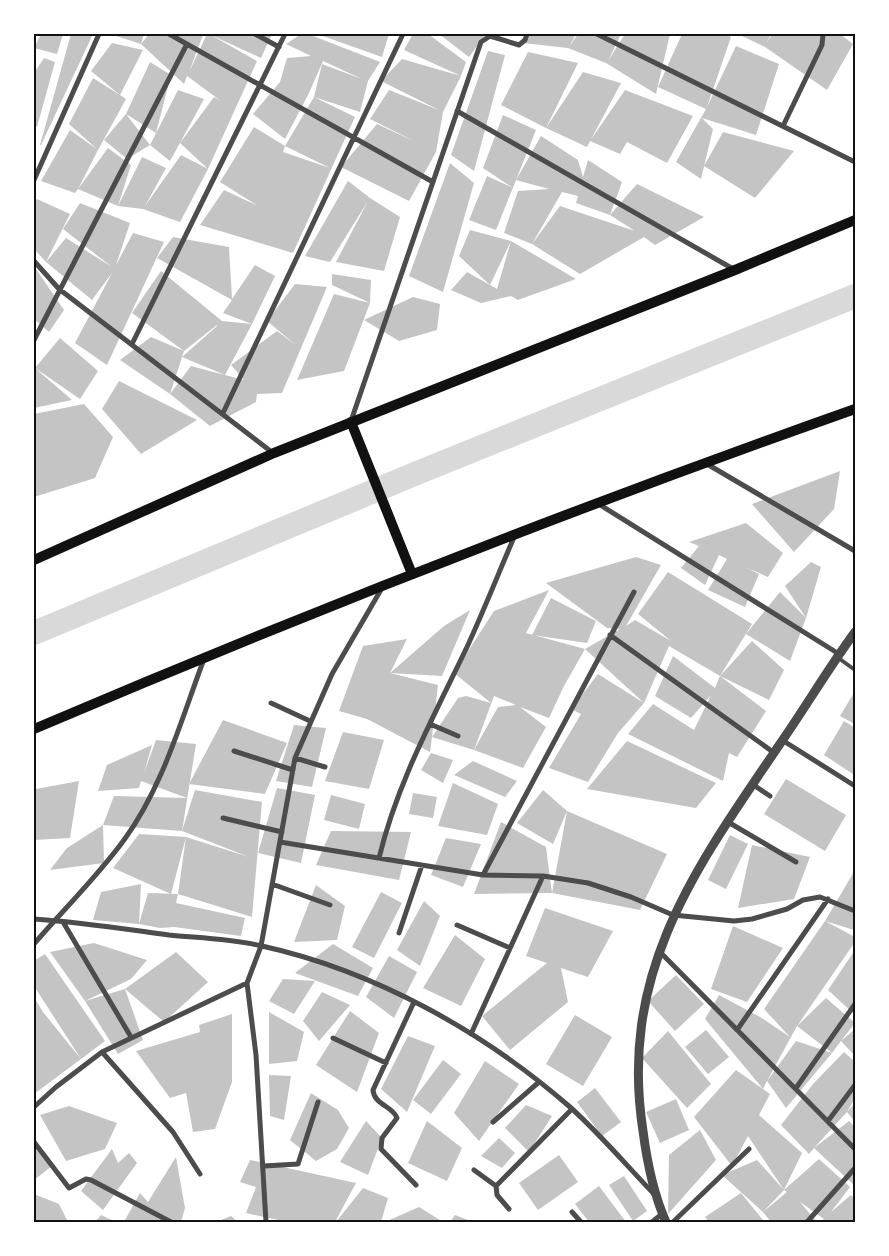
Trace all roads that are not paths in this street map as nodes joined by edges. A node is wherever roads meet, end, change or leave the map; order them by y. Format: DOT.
graph roads {
  1 [pos="99,34"];
  2 [pos="168,34"];
  3 [pos="255,34"];
  4 [pos="285,34"];
  5 [pos="403,34"];
  6 [pos="527,34"];
  7 [pos="596,34"];
  8 [pos="823,34"];
  9 [pos="187,44"];
  10 [pos="279,47"];
  11 [pos="260,85"];
  12 [pos="458,111"];
  13 [pos="783,126"];
  14 [pos="355,138"];
  15 [pos="855,162"];
  16 [pos="34,180"];
  17 [pos="434,182"];
  18 [pos="855,220"];
  19 [pos="34,261"];
  20 [pos="735,270"];
  21 [pos="59,289"];
  22 [pos="34,340"];
  23 [pos="132,344"];
  24 [pos="855,409"];
  25 [pos="223,413"];
  26 [pos="351,422"];
  27 [pos="274,453"];
  28 [pos="704,462"];
  29 [pos="597,503"];
  30 [pos="515,534"];
  31 [pos="855,551"];
  32 [pos="34,560"];
  33 [pos="412,574"];
  34 [pos="383,585"];
  35 [pos="634,592"];
  36 [pos="855,632"];
  37 [pos="610,635"];
  38 [pos="205,656"];
  39 [pos="837,656"];
  40 [pos="855,670"];
  41 [pos="272,703"];
  42 [pos="310,720"];
  43 [pos="430,724"];
  44 [pos="34,729"];
  45 [pos="458,736"];
  46 [pos="782,740"];
  47 [pos="234,751"];
  48 [pos="773,752"];
  49 [pos="295,758"];
  50 [pos="325,767"];
  51 [pos="293,770"];
  52 [pos="752,784"];
  53 [pos="855,786"];
  54 [pos="770,796"];
  55 [pos="223,818"];
  56 [pos="728,822"];
  57 [pos="282,832"];
  58 [pos="280,842"];
  59 [pos="379,858"];
  60 [pos="796,862"];
  61 [pos="422,865"];
  62 [pos="483,875"];
  63 [pos="543,876"];
  64 [pos="272,884"];
  65 [pos="828,899"];
  66 [pos="330,905"];
  67 [pos="855,911"];
  68 [pos="672,915"];
  69 [pos="34,919"];
  70 [pos="55,920"];
  71 [pos="63,922"];
  72 [pos="457,925"];
  73 [pos="399,934"];
  74 [pos="34,944"];
  75 [pos="261,946"];
  76 [pos="510,948"];
  77 [pos="658,950"];
  78 [pos="247,983"];
  79 [pos="414,1002"];
  80 [pos="855,1004"];
  81 [pos="737,1030"];
  82 [pos="471,1034"];
  83 [pos="131,1037"];
  84 [pos="333,1038"];
  85 [pos="102,1052"];
  86 [pos="386,1063"];
  87 [pos="539,1082"];
  88 [pos="855,1084"];
  89 [pos="796,1088"];
  90 [pos="318,1102"];
  91 [pos="34,1107"];
  92 [pos="572,1109"];
  93 [pos="828,1121"];
  94 [pos="493,1122"];
  95 [pos="34,1142"];
  96 [pos="855,1148"];
  97 [pos="750,1149"];
  98 [pos="264,1166"];
  99 [pos="855,1168"];
  100 [pos="474,1170"];
  101 [pos="200,1174"];
  102 [pos="416,1185"];
  103 [pos="496,1186"];
  104 [pos="654,1195"];
  105 [pos="509,1208"];
  106 [pos="572,1212"];
  107 [pos="664,1218"];
  108 [pos="171,1222"];
  109 [pos="266,1222"];
  110 [pos="580,1222"];
  111 [pos="652,1222"];
  112 [pos="673,1222"];
  113 [pos="807,1222"];
  1 -- 16 [label="street"];
  2 -- 9 [label="street"];
  3 -- 10 [label="street"];
  4 -- 10 [label="street"];
  5 -- 14 [label="street"];
  6 -- 12 [label="street"];
  7 -- 13 [label="street"];
  8 -- 13 [label="street"];
  9 -- 11 [label="street"];
  9 -- 21 [label="street"];
  10 -- 11 [label="street"];
  11 -- 14 [label="street"];
  11 -- 23 [label="street"];
  12 -- 17 [label="street"];
  12 -- 20 [label="street"];
  13 -- 15 [label="street"];
  14 -- 17 [label="street"];
  14 -- 25 [label="street"];
  17 -- 26 [label="street"];
  18 -- 20 [label="main road"];
  19 -- 21 [label="street"];
  20 -- 26 [label="main road"];
  21 -- 22 [label="street"];
  21 -- 23 [label="street"];
  23 -- 25 [label="street"];
  24 -- 28 [label="main road"];
  25 -- 27 [label="street"];
  26 -- 27 [label="main road"];
  26 -- 33 [label="main road"];
  27 -- 32 [label="main road"];
  28 -- 29 [label="main road"];
  28 -- 31 [label="street"];
  29 -- 30 [label="main road"];
  29 -- 39 [label="street"];
  30 -- 33 [label="main road"];
  30 -- 43 [label="street"];
  33 -- 34 [label="main road"];
  34 -- 38 [label="main road"];
  34 -- 42 [label="street"];
  35 -- 37 [label="street"];
  36 -- 39 [label="street"];
  37 -- 48 [label="street"];
  37 -- 62 [label="street"];
  38 -- 44 [label="main road"];
  38 -- 70 [label="street"];
  39 -- 40 [label="lane"];
  39 -- 46 [label="street"];
  41 -- 42 [label="street"];
  42 -- 49 [label="street"];
  43 -- 45 [label="street"];
  43 -- 59 [label="street"];
  46 -- 48 [label="street"];
  46 -- 53 [label="street"];
  47 -- 51 [label="street"];
  48 -- 52 [label="street"];
  49 -- 50 [label="street"];
  49 -- 51 [label="street"];
  51 -- 57 [label="street"];
  52 -- 54 [label="street"];
  52 -- 56 [label="street"];
  55 -- 57 [label="street"];
  56 -- 60 [label="street"];
  56 -- 68 [label="street"];
  57 -- 58 [label="street"];
  58 -- 59 [label="street"];
  58 -- 64 [label="street"];
  59 -- 61 [label="street"];
  61 -- 62 [label="street"];
  61 -- 73 [label="street"];
  62 -- 63 [label="street"];
  63 -- 68 [label="street"];
  63 -- 76 [label="street"];
  64 -- 66 [label="street"];
  64 -- 75 [label="street"];
  65 -- 67 [label="street"];
  65 -- 68 [label="street"];
  65 -- 81 [label="street"];
  68 -- 77 [label="street"];
  69 -- 70 [label="street"];
  70 -- 71 [label="street"];
  70 -- 74 [label="street"];
  71 -- 75 [label="street"];
  71 -- 83 [label="street"];
  72 -- 76 [label="street"];
  75 -- 78 [label="street"];
  75 -- 79 [label="street"];
  76 -- 82 [label="street"];
  77 -- 81 [label="street"];
  77 -- 104 [label="street"];
  78 -- 83 [label="street"];
  78 -- 98 [label="street"];
  79 -- 82 [label="street"];
  79 -- 86 [label="street"];
  80 -- 89 [label="street"];
  81 -- 89 [label="street"];
  82 -- 87 [label="street"];
  83 -- 85 [label="street"];
  84 -- 86 [label="street"];
  85 -- 91 [label="street"];
  85 -- 101 [label="street"];
  86 -- 102 [label="street"];
  87 -- 92 [label="street"];
  87 -- 94 [label="street"];
  88 -- 93 [label="street"];
  89 -- 93 [label="street"];
  90 -- 98 [label="street"];
  92 -- 103 [label="street"];
  92 -- 104 [label="street"];
  93 -- 96 [label="street"];
  95 -- 108 [label="street"];
  97 -- 112 [label="street"];
  98 -- 109 [label="street"];
  99 -- 113 [label="street"];
  100 -- 103 [label="street"];
  103 -- 105 [label="street"];
  104 -- 107 [label="street"];
  106 -- 110 [label="street"];
  107 -- 111 [label="street"];
}
